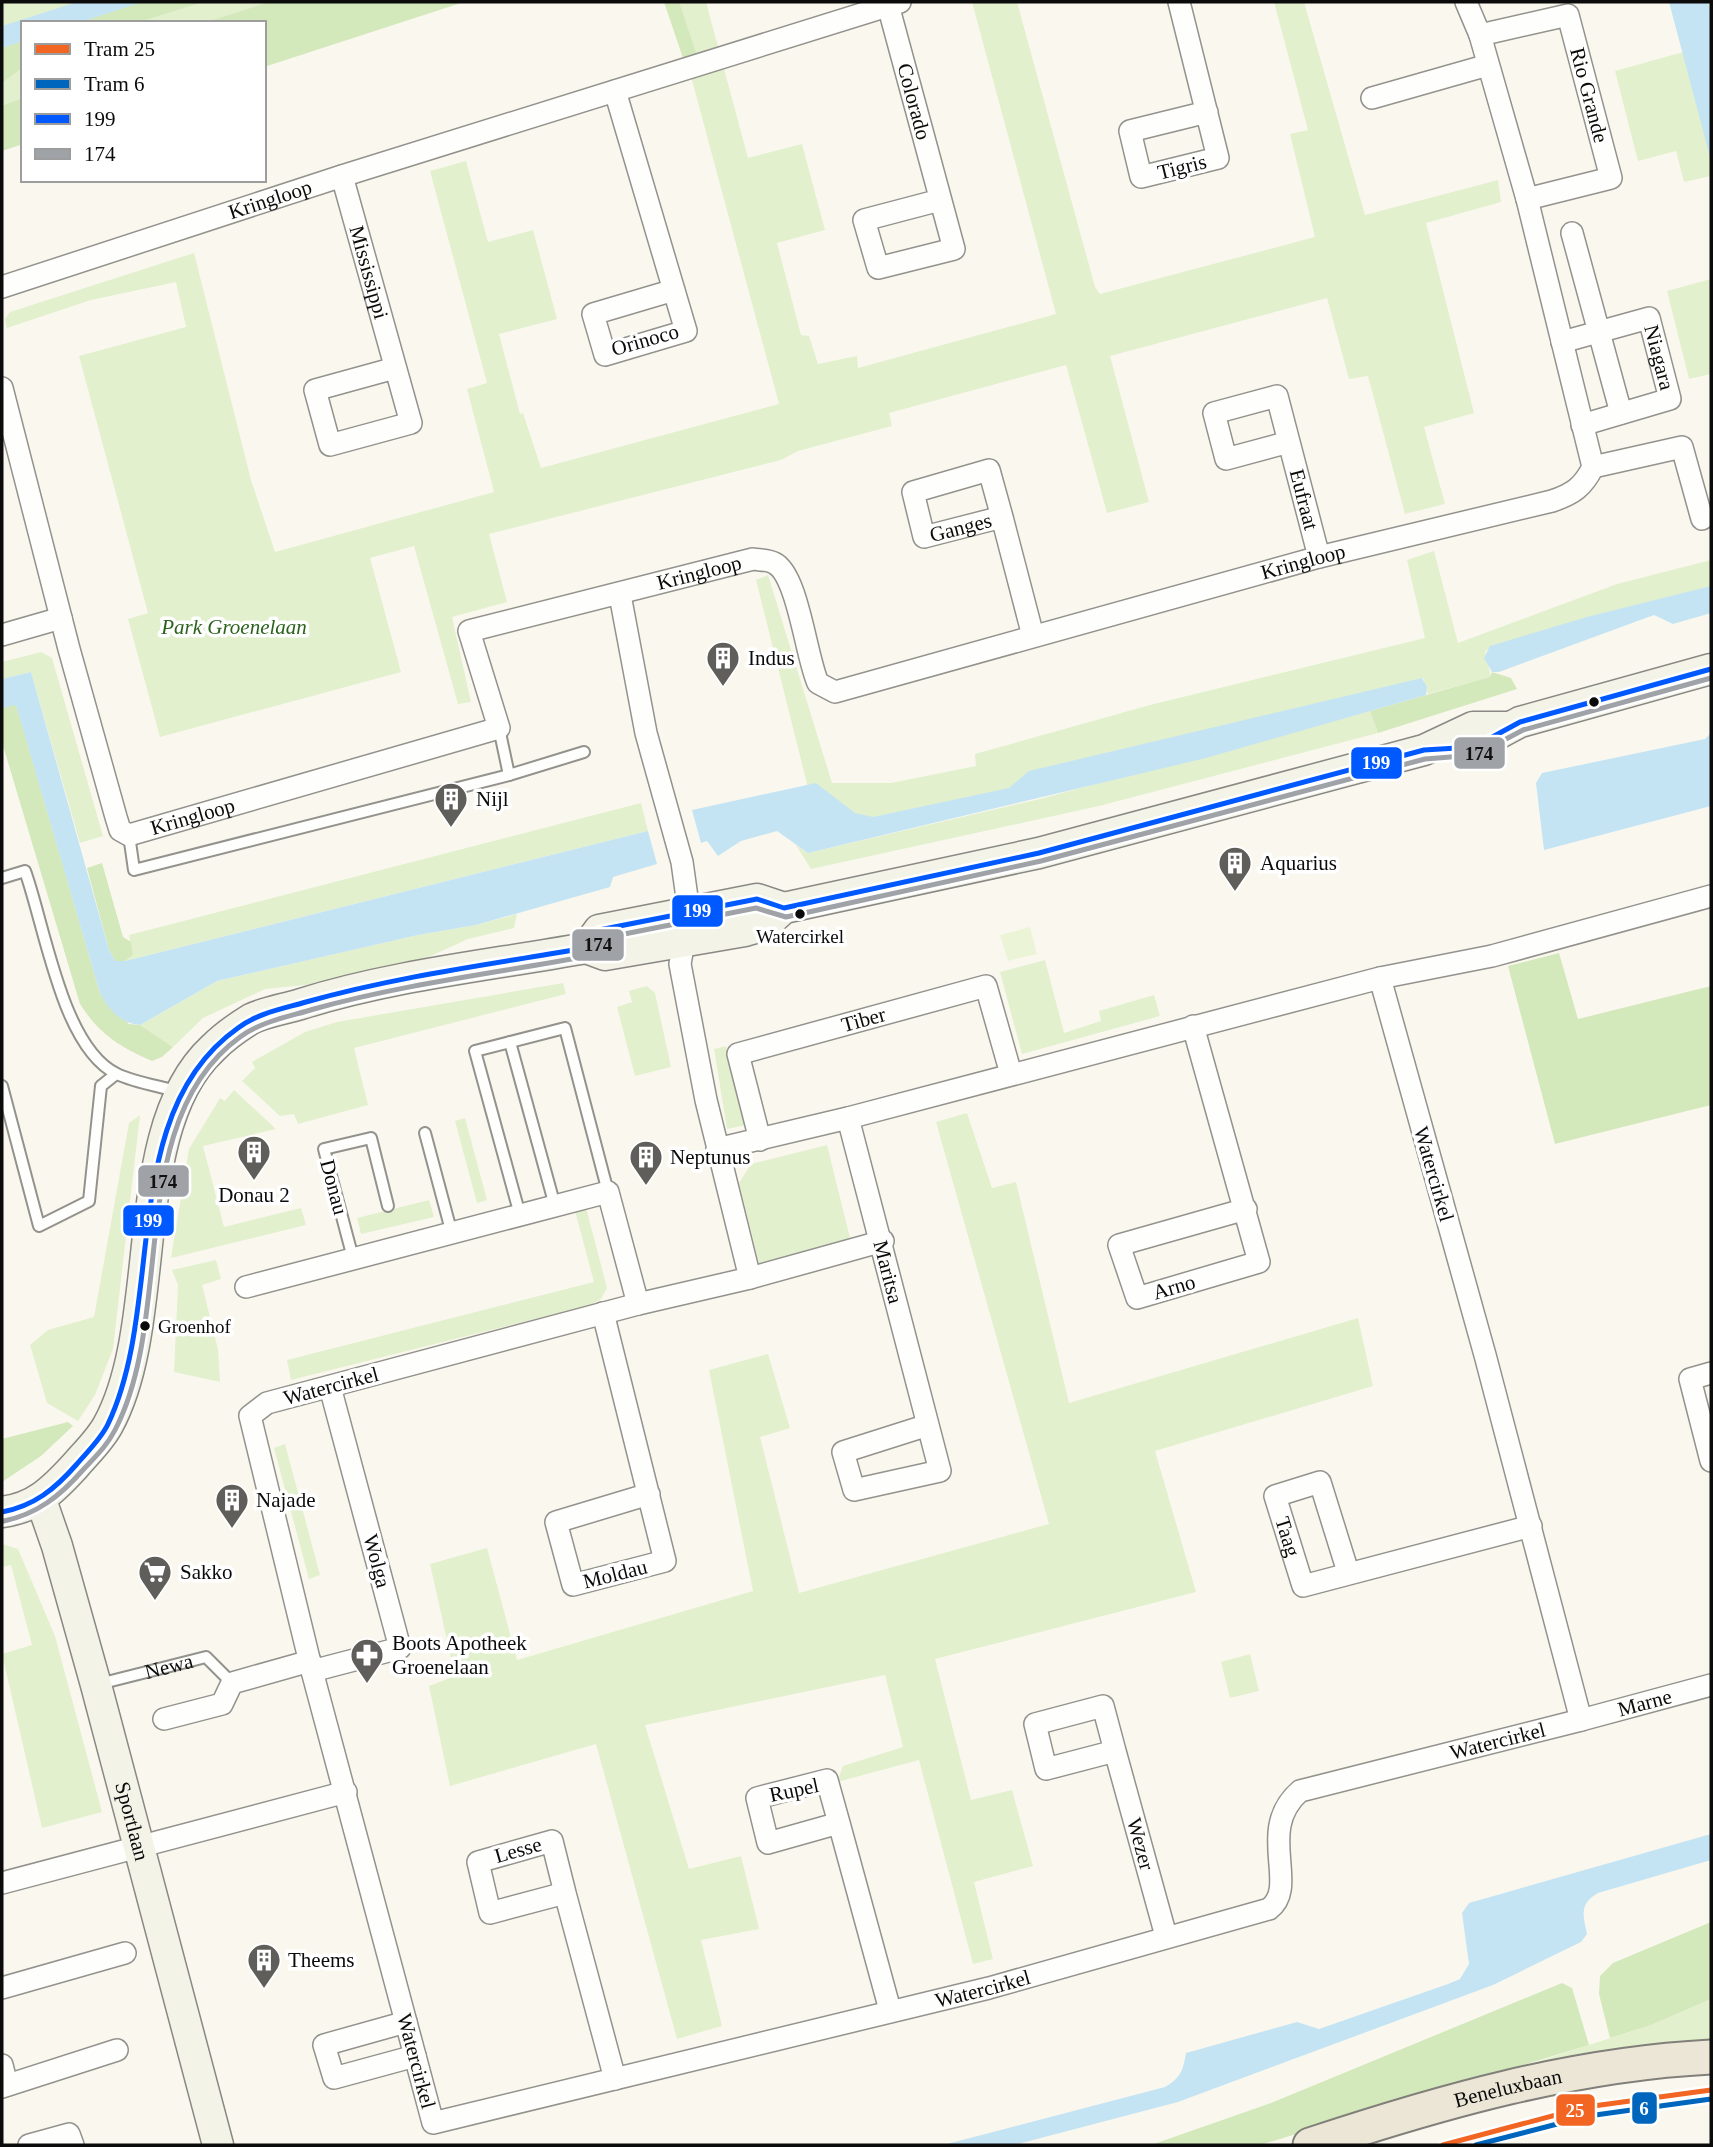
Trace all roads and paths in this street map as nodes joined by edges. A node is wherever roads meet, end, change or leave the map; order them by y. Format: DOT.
graph roads {
  1 [pos="1179,2"];
  2 [pos="1466,2"];
  3 [pos="894,3"];
  4 [pos="1480,34"];
  5 [pos="1488,65"];
  6 [pos="615,91"];
  7 [pos="1372,98"];
  8 [pos="1207,113"];
  9 [pos="342,176"];
  10 [pos="1527,199"];
  11 [pos="940,200"];
  12 [pos="1572,233"];
  13 [pos="2,287"];
  14 [pos="674,290"];
  15 [pos="1598,332"];
  16 [pos="1562,342"];
  17 [pos="395,368"];
  18 [pos="2,388"];
  19 [pos="1621,414"];
  20 [pos="1582,425"];
  21 [pos="1289,442"];
  22 [pos="1593,467"];
  23 [pos="1002,517"];
  24 [pos="1702,519"];
  25 [pos="1319,557"];
  26 [pos="620,595"];
  27 [pos="61,618"];
  28 [pos="2,635"];
  29 [pos="1034,636"];
  30 [pos="1711,670"];
  31 [pos="499,728"];
  32 [pos="584,752"];
  33 [pos="509,775"];
  34 [pos="129,835"];
  35 [pos="2,877"];
  36 [pos="1711,896"];
  37 [pos="784,908"];
  38 [pos="689,912"];
  39 [pos="683,942"];
  40 [pos="586,948"];
  41 [pos="1380,978"];
  42 [pos="1193,1026"];
  43 [pos="510,1042"];
  44 [pos="116,1074"];
  45 [pos="1011,1074"];
  46 [pos="2,1086"];
  47 [pos="180,1092"];
  48 [pos="848,1118"];
  49 [pos="425,1133"];
  50 [pos="760,1140"];
  51 [pos="717,1149"];
  52 [pos="608,1192"];
  53 [pos="388,1206"];
  54 [pos="555,1206"];
  55 [pos="1246,1209"];
  56 [pos="520,1215"];
  57 [pos="452,1234"];
  58 [pos="883,1241"];
  59 [pos="353,1258"];
  60 [pos="750,1278"];
  61 [pos="246,1287"];
  62 [pos="638,1304"];
  63 [pos="603,1313"];
  64 [pos="1711,1373"];
  65 [pos="330,1387"];
  66 [pos="928,1424"];
  67 [pos="1711,1461"];
  68 [pos="649,1494"];
  69 [pos="41,1500"];
  70 [pos="2,1512"];
  71 [pos="1531,1526"];
  72 [pos="1348,1572"];
  73 [pos="311,1666"];
  74 [pos="105,1683"];
  75 [pos="232,1683"];
  76 [pos="1711,1685"];
  77 [pos="164,1719"];
  78 [pos="1581,1720"];
  79 [pos="1115,1751"];
  80 [pos="346,1792"];
  81 [pos="839,1823"];
  82 [pos="139,1847"];
  83 [pos="2,1883"];
  84 [pos="565,1893"];
  85 [pos="1166,1936"];
  86 [pos="125,1953"];
  87 [pos="2,1988"];
  88 [pos="890,2010"];
  89 [pos="406,2022"];
  90 [pos="117,2050"];
  91 [pos="415,2056"];
  92 [pos="1711,2057"];
  93 [pos="4,2079"];
  94 [pos="615,2079"];
  95 [pos="29,2145"];
  96 [pos="73,2145"];
  97 [pos="218,2145"];
  98 [pos="1310,2145"];
  1 -- 8 [label="street"];
  2 -- 4 [label="street"];
  3 -- 6 [label="street, Kringloop"];
  3 -- 11 [label="street, Colorado"];
  4 -- 5 [label="street"];
  4 -- 10 [label="street, Rio Grande"];
  5 -- 7 [label="street"];
  5 -- 10 [label="street"];
  6 -- 9 [label="street, Kringloop"];
  6 -- 14 [label="street, Orinoco"];
  9 -- 13 [label="street, Kringloop"];
  9 -- 17 [label="street, Mississippi"];
  10 -- 16 [label="street"];
  12 -- 15 [label="street"];
  15 -- 16 [label="street, Niagara"];
  15 -- 19 [label="street"];
  15 -- 19 [label="street, Niagara"];
  16 -- 20 [label="street"];
  17 -- 17 [label="street, Mississippi"];
  18 -- 27 [label="street, Kringloop"];
  19 -- 20 [label="street, Niagara"];
  20 -- 22 [label="street"];
  21 -- 25 [label="street, Eufraat"];
  22 -- 24 [label="street"];
  22 -- 25 [label="street, Kringloop"];
  23 -- 29 [label="street, Ganges"];
  25 -- 29 [label="street, Kringloop"];
  26 -- 29 [label="street, Kringloop"];
  26 -- 31 [label="street, Kringloop"];
  26 -- 38 [label="street"];
  27 -- 28 [label="street"];
  27 -- 34 [label="street, Kringloop"];
  30 -- 37 [label="street"];
  31 -- 33 [label="lane"];
  31 -- 34 [label="street, Kringloop"];
  32 -- 33 [label="lane"];
  33 -- 34 [label="lane"];
  35 -- 44 [label="lane"];
  36 -- 41 [label="street"];
  37 -- 38 [label="street"];
  37 -- 39 [label="street"];
  38 -- 39 [label="street"];
  38 -- 40 [label="street"];
  39 -- 40 [label="street"];
  39 -- 51 [label="street"];
  40 -- 47 [label="street"];
  41 -- 42 [label="street"];
  41 -- 71 [label="street, Watercirkel"];
  42 -- 45 [label="street"];
  42 -- 55 [label="street, Arno"];
  43 -- 52 [label="lane"];
  43 -- 54 [label="lane"];
  43 -- 56 [label="lane"];
  44 -- 46 [label="lane"];
  44 -- 47 [label="lane"];
  45 -- 48 [label="street"];
  45 -- 50 [label="street, Tiber"];
  47 -- 69 [label="street"];
  48 -- 50 [label="street"];
  48 -- 58 [label="street, Maritsa"];
  49 -- 57 [label="lane"];
  50 -- 51 [label="street"];
  51 -- 60 [label="street"];
  52 -- 54 [label="street"];
  52 -- 62 [label="street"];
  53 -- 59 [label="lane, Donau"];
  54 -- 56 [label="street"];
  55 -- 55 [label="street, Arno"];
  56 -- 57 [label="street"];
  57 -- 59 [label="street"];
  58 -- 60 [label="street, Watercirkel"];
  58 -- 66 [label="street, Maritsa"];
  59 -- 61 [label="street"];
  60 -- 62 [label="street, Watercirkel"];
  62 -- 63 [label="street, Watercirkel"];
  63 -- 65 [label="street, Watercirkel"];
  63 -- 68 [label="street, Moldau"];
  64 -- 67 [label="street"];
  65 -- 73 [label="street, Watercirkel"];
  65 -- 73 [label="street, Wolga"];
  66 -- 66 [label="street, Maritsa"];
  68 -- 68 [label="street, Moldau"];
  69 -- 70 [label="street"];
  69 -- 74 [label="street, Sportlaan"];
  71 -- 72 [label="street, Taag"];
  71 -- 78 [label="street, Watercirkel"];
  72 -- 72 [label="street, Taag"];
  73 -- 75 [label="street"];
  73 -- 80 [label="street, Watercirkel"];
  74 -- 75 [label="lane, Newa"];
  74 -- 82 [label="street, Sportlaan"];
  75 -- 77 [label="street"];
  76 -- 78 [label="street, Marne"];
  78 -- 85 [label="street, Watercirkel"];
  79 -- 85 [label="street, Wezer"];
  80 -- 82 [label="street"];
  80 -- 89 [label="street, Watercirkel"];
  81 -- 88 [label="street, Rupel"];
  82 -- 83 [label="street"];
  82 -- 97 [label="street, Sportlaan"];
  84 -- 94 [label="street"];
  85 -- 88 [label="street, Watercirkel"];
  86 -- 87 [label="street"];
  88 -- 94 [label="street, Watercirkel"];
  89 -- 91 [label="street, Watercirkel"];
  89 -- 91 [label="street"];
  90 -- 93 [label="street"];
  91 -- 94 [label="street, Watercirkel"];
  92 -- 98 [label="main road, Beneluxbaan"];
  95 -- 96 [label="street"];
}
